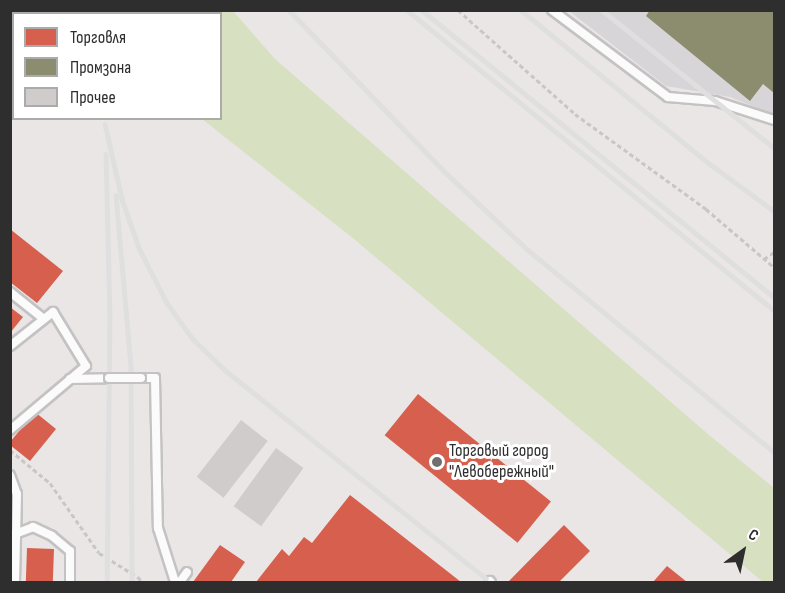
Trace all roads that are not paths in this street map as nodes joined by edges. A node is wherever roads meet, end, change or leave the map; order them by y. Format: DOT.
graph roads {
  1 [pos="552,10"];
  2 [pos="774,120"];
  3 [pos="10,292"];
  4 [pos="44,319"];
  5 [pos="10,346"];
  6 [pos="70,379"];
  7 [pos="10,430"];
  8 [pos="10,475"];
  9 [pos="15,534"];
  10 [pos="187,572"];
  11 [pos="15,582"];
  12 [pos="70,582"];
  13 [pos="175,582"];
  14 [pos="180,582"];
  1 -- 2 [label="lane"];
  3 -- 4 [label="lane"];
  4 -- 5 [label="lane"];
  4 -- 6 [label="lane"];
  6 -- 7 [label="lane"];
  6 -- 13 [label="lane, bridge"];
  8 -- 9 [label="lane"];
  9 -- 11 [label="lane"];
  9 -- 12 [label="lane"];
  10 -- 14 [label="lane"];
}
